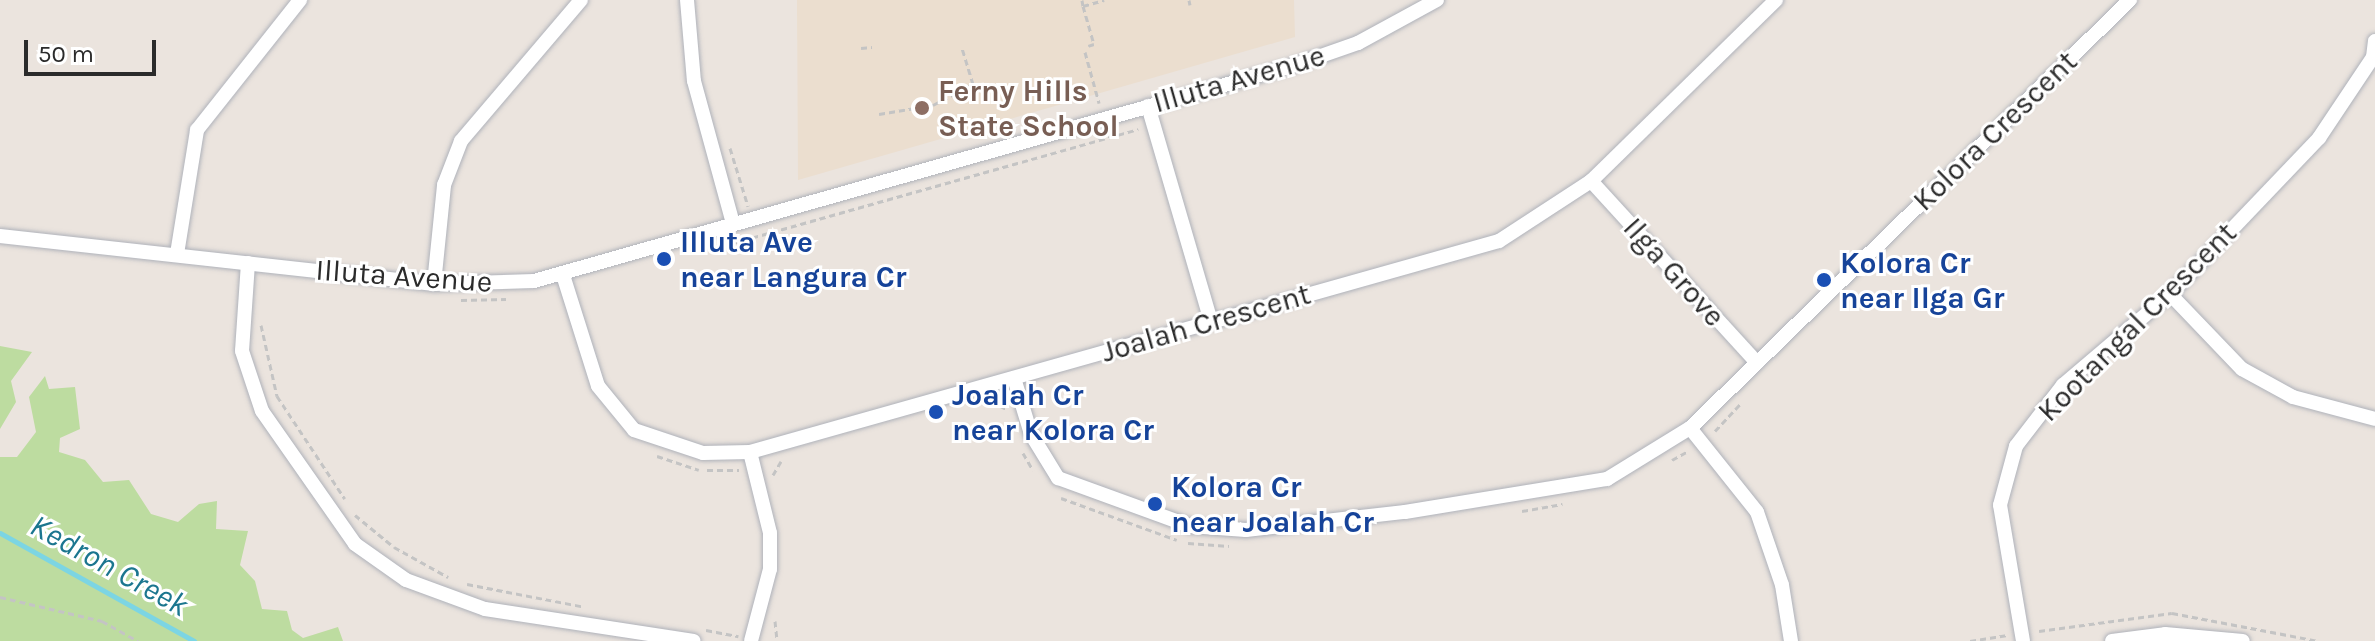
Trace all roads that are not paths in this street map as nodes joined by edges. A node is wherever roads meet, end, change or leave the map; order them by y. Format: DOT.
graph roads {
  1 [pos="300,0"];
  2 [pos="581,0"];
  3 [pos="687,0"];
  4 [pos="1437,0"];
  5 [pos="2130,0"];
  6 [pos="1768,3"];
  7 [pos="2375,41"];
  8 [pos="1148,106"];
  9 [pos="1591,181"];
  10 [pos="733,224"];
  11 [pos="0,236"];
  12 [pos="177,254"];
  13 [pos="248,263"];
  14 [pos="563,275"];
  15 [pos="434,284"];
  16 [pos="2170,294"];
  17 [pos="1211,321"];
  18 [pos="1757,363"];
  19 [pos="1014,378"];
  20 [pos="2375,419"];
  21 [pos="1690,428"];
  22 [pos="750,452"];
  23 [pos="692,634"];
  24 [pos="2214,638"];
  25 [pos="752,640"];
  26 [pos="1791,641"];
  27 [pos="2023,641"];
  28 [pos="2112,641"];
  29 [pos="2243,641"];
  1 -- 12 [label="street"];
  2 -- 15 [label="street"];
  3 -- 10 [label="street"];
  4 -- 8 [label="street, Illuta Avenue"];
  5 -- 18 [label="street, Kolora Crescent"];
  6 -- 9 [label="street, Joalah Crescent"];
  7 -- 16 [label="street, Kootangal Crescent"];
  8 -- 10 [label="street, Illuta Avenue"];
  8 -- 17 [label="street"];
  9 -- 17 [label="street, Joalah Crescent"];
  9 -- 18 [label="street, Ilga Grove"];
  10 -- 14 [label="street, Illuta Avenue"];
  11 -- 12 [label="street, Illuta Avenue"];
  12 -- 13 [label="street, Illuta Avenue"];
  13 -- 15 [label="street, Illuta Avenue"];
  13 -- 23 [label="street"];
  14 -- 15 [label="street, Illuta Avenue"];
  14 -- 22 [label="street, Joalah Crescent"];
  16 -- 20 [label="street"];
  16 -- 27 [label="street, Kootangal Crescent"];
  17 -- 19 [label="street, Joalah Crescent"];
  18 -- 21 [label="street, Kolora Crescent"];
  19 -- 21 [label="street, Kolora Crescent"];
  19 -- 22 [label="street, Joalah Crescent"];
  21 -- 26 [label="street"];
  22 -- 25 [label="street"];
  24 -- 28 [label="street"];
  24 -- 29 [label="street"];
}
